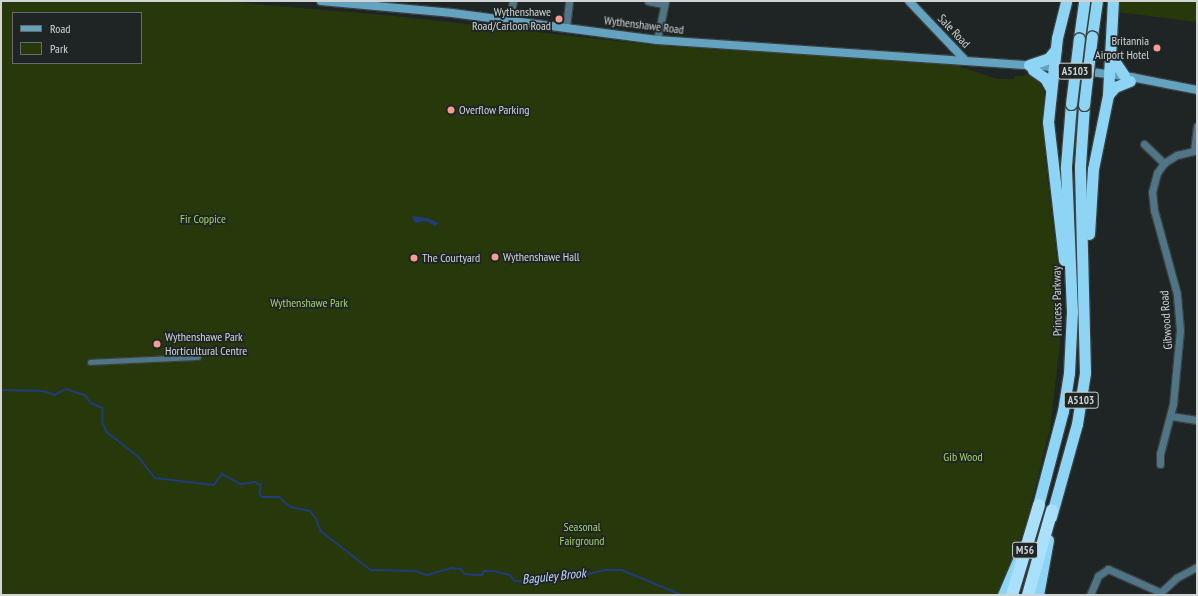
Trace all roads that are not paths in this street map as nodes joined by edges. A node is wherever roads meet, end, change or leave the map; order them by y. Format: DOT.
graph roads {
  1 [pos="320,1"];
  2 [pos="512,1"];
  3 [pos="569,1"];
  4 [pos="648,1"];
  5 [pos="909,1"];
  6 [pos="1066,1"];
  7 [pos="1084,1"];
  8 [pos="1097,1"];
  9 [pos="1113,1"];
  10 [pos="664,3"];
  11 [pos="508,20"];
  12 [pos="566,26"];
  13 [pos="657,40"];
  14 [pos="1056,48"];
  15 [pos="1111,56"];
  16 [pos="965,60"];
  17 [pos="1031,68"];
  18 [pos="1053,70"];
  19 [pos="1109,76"];
  20 [pos="1127,78"];
  21 [pos="1050,88"];
  22 [pos="1197,90"];
  23 [pos="1108,95"];
  24 [pos="1197,126"];
  25 [pos="1144,144"];
  26 [pos="1196,152"];
  27 [pos="1164,163"];
  28 [pos="1084,287"];
  29 [pos="1072,312"];
  30 [pos="198,357"];
  31 [pos="90,362"];
  32 [pos="1171,416"];
  33 [pos="1197,420"];
  34 [pos="1160,464"];
  35 [pos="1039,505"];
  36 [pos="1052,510"];
  37 [pos="1197,567"];
  38 [pos="1159,594"];
  39 [pos="1003,595"];
  40 [pos="1012,595"];
  41 [pos="1028,595"];
  42 [pos="1038,595"];
  43 [pos="1090,595"];
  1 -- 11 [label="main road, Wythenshawe Road"];
  2 -- 11 [label="street"];
  3 -- 12 [label="street"];
  4 -- 10 [label="street"];
  5 -- 16 [label="main road, Sale Road"];
  6 -- 14 [label="highway"];
  7 -- 29 [label="highway, Princess Parkway / A5103, bridge"];
  8 -- 28 [label="highway, A5103, bridge"];
  9 -- 15 [label="highway"];
  10 -- 13 [label="street"];
  11 -- 12 [label="main road, Wythenshawe Road"];
  12 -- 13 [label="main road, Wythenshawe Road"];
  13 -- 16 [label="main road, Wythenshawe Road"];
  14 -- 17 [label="highway"];
  14 -- 18 [label="highway"];
  15 -- 19 [label="highway"];
  15 -- 20 [label="highway"];
  16 -- 17 [label="main road, Wythenshawe Road"];
  17 -- 18 [label="main road, Wythenshawe Road"];
  17 -- 21 [label="highway"];
  18 -- 19 [label="main road, Wythenshawe Road"];
  18 -- 21 [label="highway"];
  19 -- 20 [label="main road, Wythenshawe Road"];
  19 -- 23 [label="highway"];
  20 -- 22 [label="main road, Wythenshawe Road"];
  20 -- 23 [label="highway"];
  21 -- 29 [label="highway"];
  23 -- 28 [label="highway"];
  24 -- 26 [label="street"];
  25 -- 27 [label="street"];
  26 -- 27 [label="street"];
  27 -- 32 [label="street, Gibwood Road"];
  28 -- 36 [label="highway, A5103"];
  29 -- 35 [label="highway, Princess Parkway / A5103"];
  30 -- 31 [label="street"];
  32 -- 33 [label="street"];
  32 -- 34 [label="street, Gibwood Road"];
  35 -- 39 [label="highway, A5103"];
  35 -- 40 [label="highway, Princess Parkway / M56"];
  36 -- 41 [label="highway, M56"];
  36 -- 42 [label="highway, A5103"];
  37 -- 38 [label="street"];
  38 -- 43 [label="street"];
}
